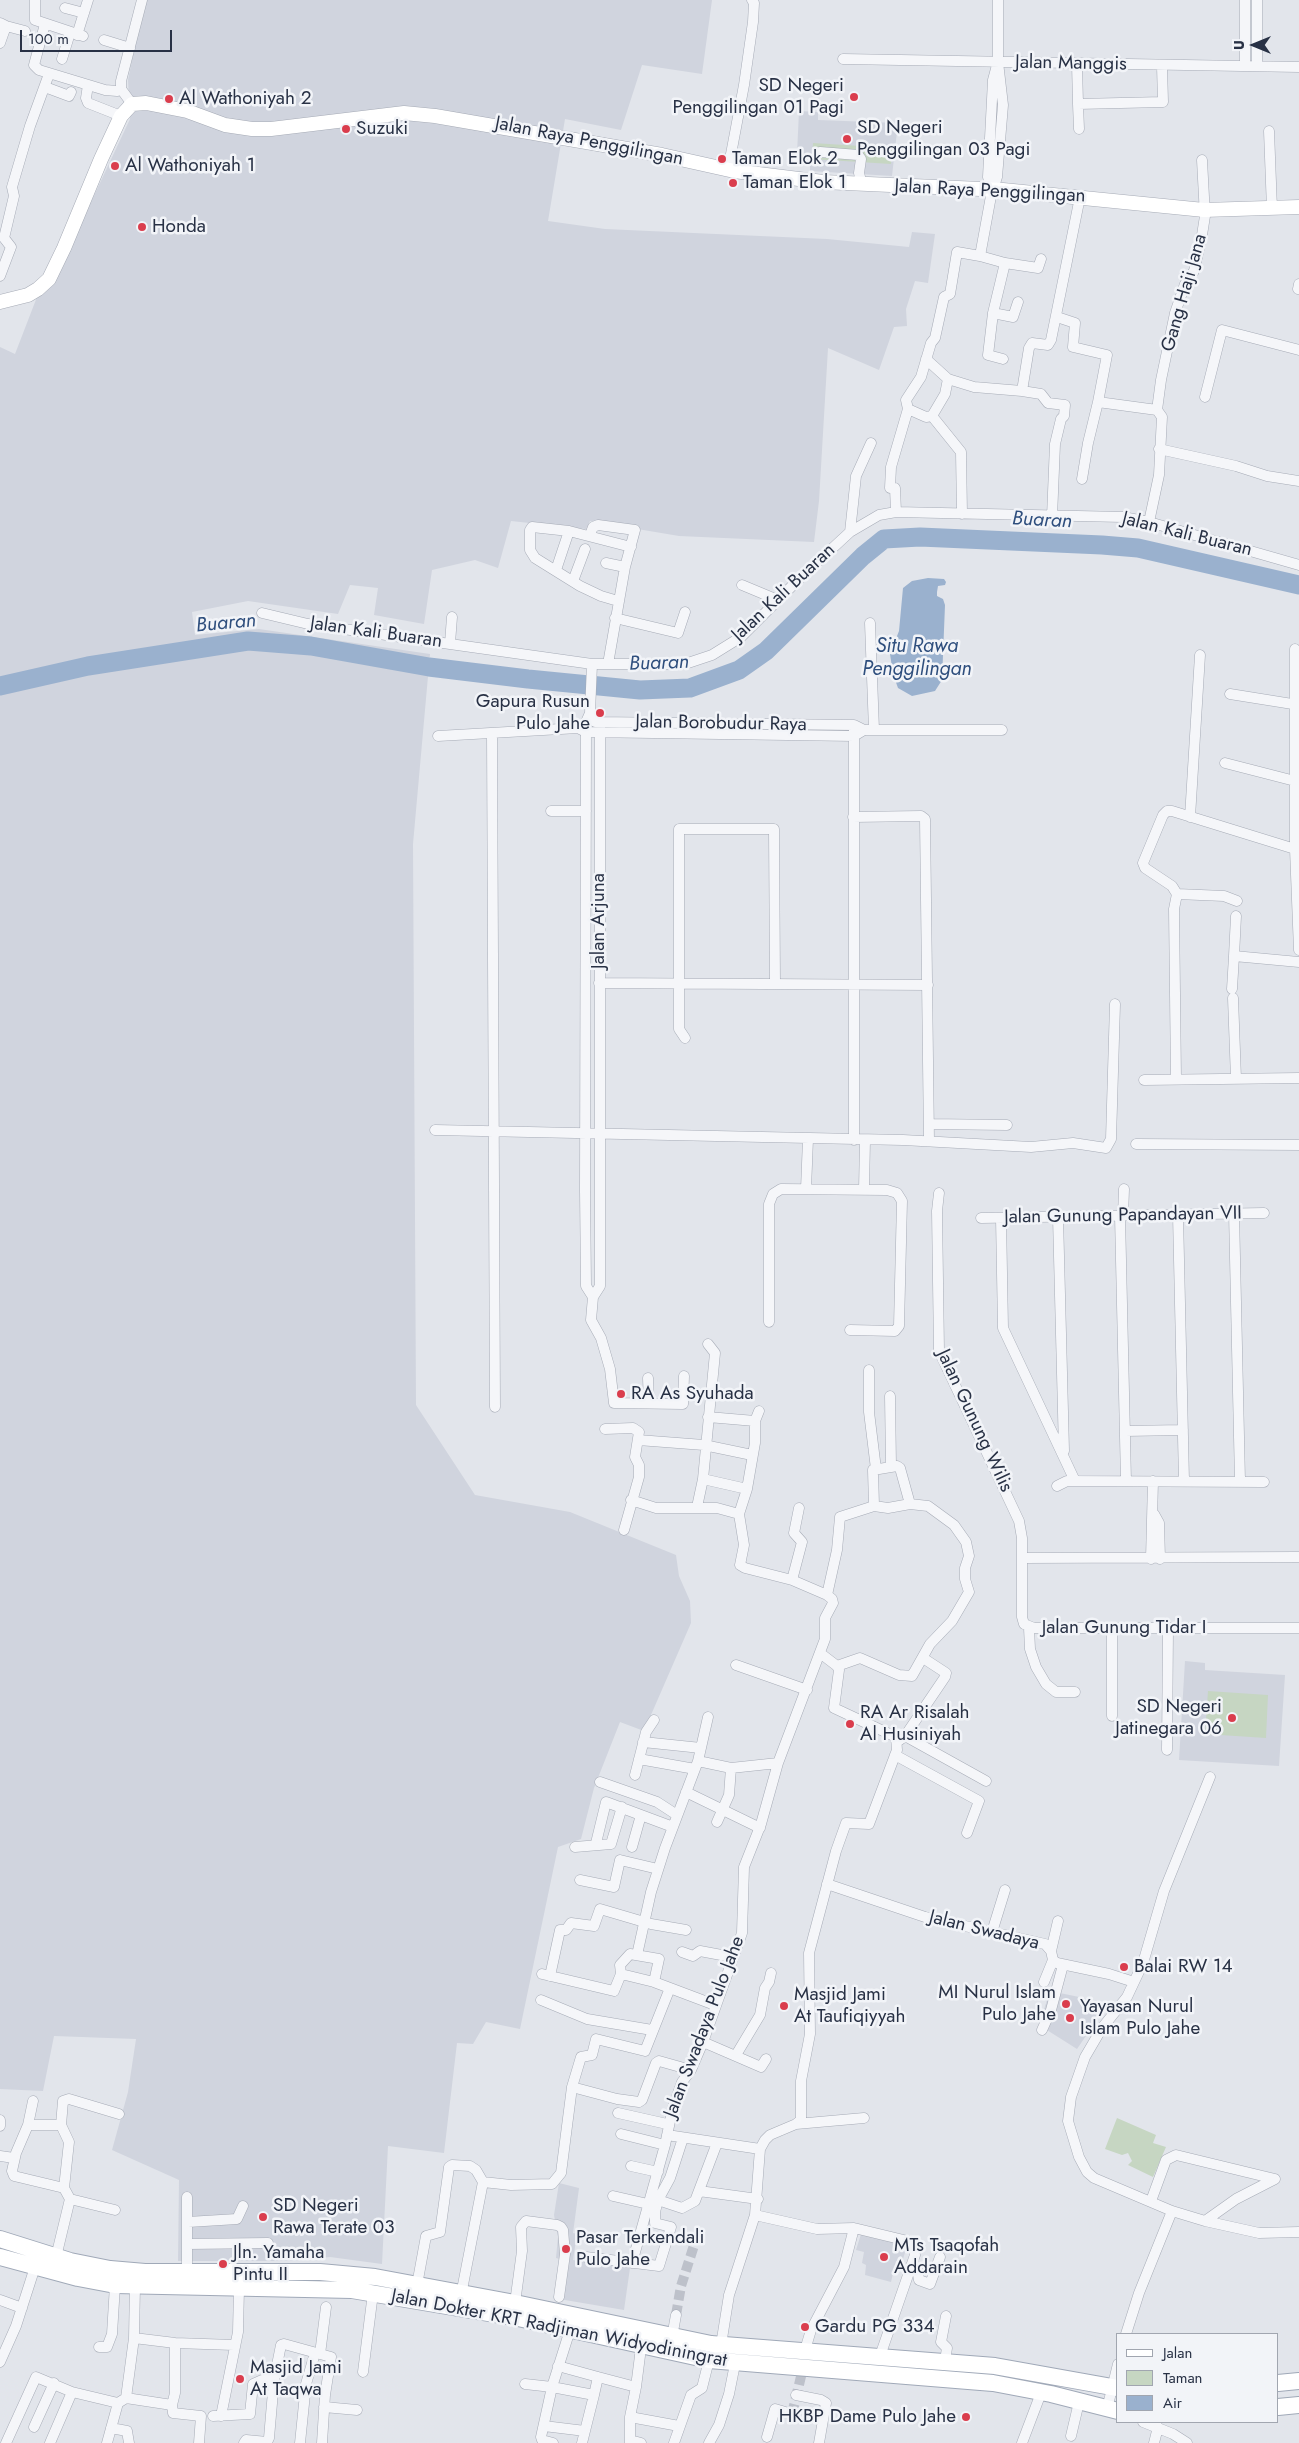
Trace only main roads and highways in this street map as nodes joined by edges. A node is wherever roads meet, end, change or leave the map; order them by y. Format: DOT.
graph roads {
  1 [pos="1299,207"];
  2 [pos="0,302"];
  3 [pos="0,2240"];
  4 [pos="0,2257"];
  5 [pos="304,2280"];
  6 [pos="642,2339"];
  7 [pos="1299,2381"];
  8 [pos="1279,2383"];
  9 [pos="1115,2388"];
  10 [pos="1299,2405"];
  11 [pos="1279,2407"];
  12 [pos="1112,2410"];
  1 -- 2 [label="main road, Jalan Raya Penggilingan"];
  3 -- 5 [label="main road, Jalan Dokter KRT Radjiman Widyodiningrat"];
  4 -- 5 [label="main road, Jalan Dokter KRT Radjiman Widyodiningrat"];
  5 -- 6 [label="main road, Jalan Dokter KRT Radjiman Widyodiningrat"];
  5 -- 6 [label="main road, Jalan Dokter KRT Radjiman Widyodiningrat"];
  6 -- 9 [label="main road, Jalan Dokter KRT Radjiman Widyodiningrat"];
  6 -- 12 [label="main road, Jalan Dokter KRT Radjiman Widyodiningrat"];
  7 -- 8 [label="main road"];
  10 -- 11 [label="main road"];
}
